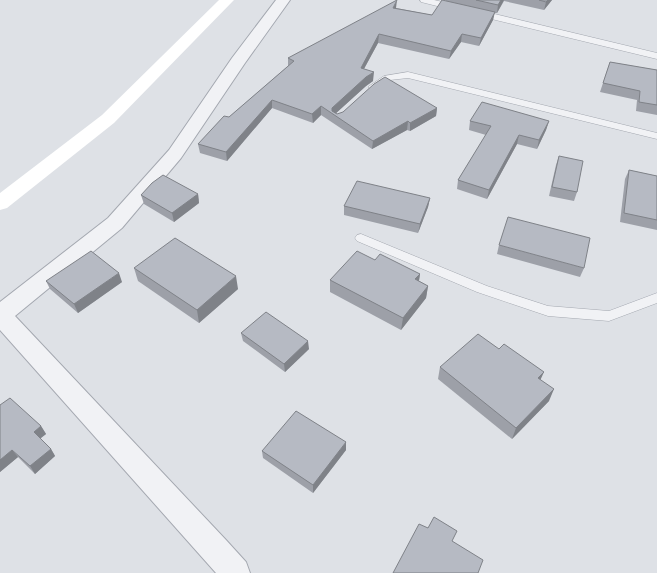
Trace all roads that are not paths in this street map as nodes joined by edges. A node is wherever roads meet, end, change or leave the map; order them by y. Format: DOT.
graph roads {
  1 [pos="227,0"];
  2 [pos="284,0"];
  3 [pos="424,0"];
  4 [pos="657,56"];
  5 [pos="365,94"];
  6 [pos="657,136"];
  7 [pos="0,203"];
  8 [pos="361,238"];
  9 [pos="657,298"];
  10 [pos="0,315"];
  11 [pos="235,573"];
  1 -- 7 [label="main road"];
  2 -- 10 [label="street"];
  3 -- 4 [label="lane"];
  5 -- 6 [label="lane"];
  8 -- 9 [label="lane"];
  10 -- 11 [label="street"];
}
